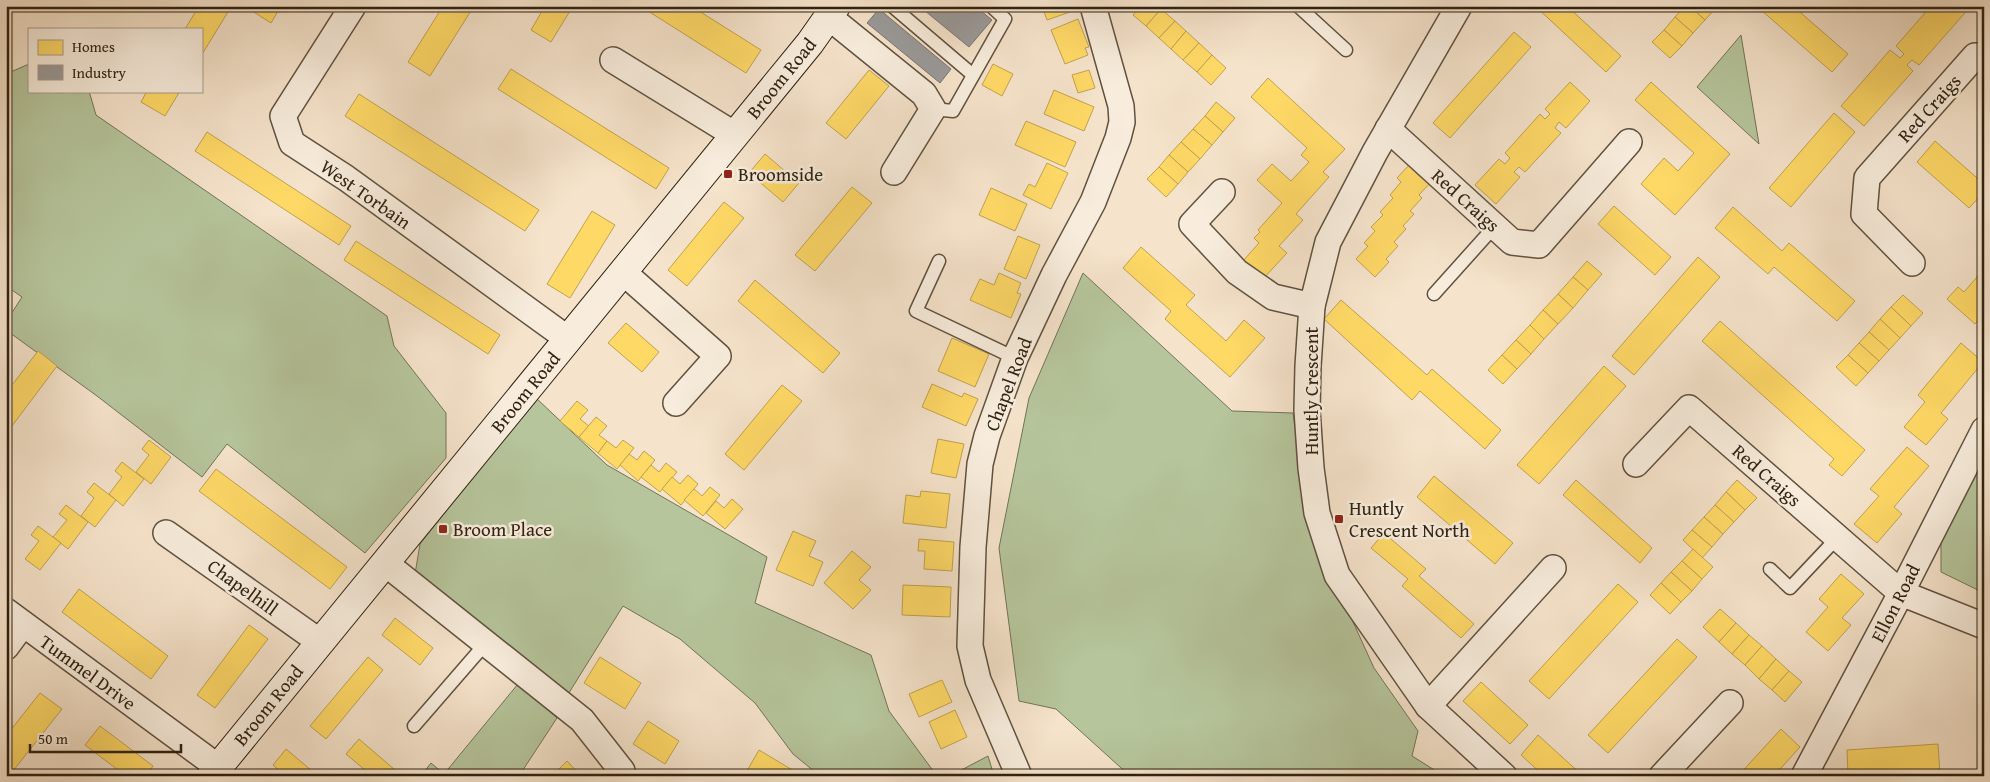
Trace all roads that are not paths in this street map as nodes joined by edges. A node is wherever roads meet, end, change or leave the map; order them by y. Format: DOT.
graph roads {
  1 [pos="353,6"];
  2 [pos="892,6"];
  3 [pos="991,6"];
  4 [pos="1093,6"];
  5 [pos="1298,6"];
  6 [pos="1453,9"];
  7 [pos="833,12"];
  8 [pos="1346,50"];
  9 [pos="1984,56"];
  10 [pos="613,60"];
  11 [pos="973,75"];
  12 [pos="933,109"];
  13 [pos="1388,129"];
  14 [pos="735,134"];
  15 [pos="1629,142"];
  16 [pos="894,172"];
  17 [pos="1222,192"];
  18 [pos="1495,226"];
  19 [pos="939,261"];
  20 [pos="1912,263"];
  21 [pos="623,272"];
  22 [pos="1434,294"];
  23 [pos="1312,306"];
  24 [pos="568,339"];
  25 [pos="1015,358"];
  26 [pos="676,403"];
  27 [pos="1984,430"];
  28 [pos="1636,464"];
  29 [pos="166,532"];
  30 [pos="1838,537"];
  31 [pos="385,563"];
  32 [pos="1552,568"];
  33 [pos="1770,569"];
  34 [pos="1901,593"];
  35 [pos="15,618"];
  36 [pos="1984,626"];
  37 [pos="320,642"];
  38 [pos="486,643"];
  39 [pos="6,647"];
  40 [pos="1730,703"];
  41 [pos="1428,706"];
  42 [pos="414,726"];
  43 [pos="214,771"];
  44 [pos="623,776"];
  45 [pos="1019,776"];
  46 [pos="1504,776"];
  47 [pos="1662,776"];
  48 [pos="1804,776"];
  1 -- 24 [label="street, West Torbain"];
  2 -- 11 [label="lane"];
  3 -- 11 [label="lane"];
  4 -- 25 [label="street, Chapel Road"];
  5 -- 8 [label="lane"];
  6 -- 13 [label="street, Huntly Crescent"];
  7 -- 12 [label="street"];
  7 -- 14 [label="street, Broom Road"];
  9 -- 20 [label="street, Red Craigs"];
  10 -- 14 [label="street"];
  11 -- 12 [label="lane"];
  12 -- 16 [label="street"];
  13 -- 18 [label="street, Red Craigs"];
  13 -- 23 [label="street, Huntly Crescent"];
  14 -- 21 [label="street, Broom Road"];
  15 -- 18 [label="street, Red Craigs"];
  17 -- 23 [label="street"];
  18 -- 22 [label="lane"];
  19 -- 25 [label="lane"];
  21 -- 24 [label="street, Broom Road"];
  21 -- 26 [label="street"];
  23 -- 41 [label="street, Huntly Crescent"];
  24 -- 31 [label="street, Broom Road"];
  25 -- 45 [label="street, Chapel Road"];
  27 -- 34 [label="street, Ellon Road"];
  28 -- 30 [label="street, Red Craigs"];
  29 -- 37 [label="street, Chapelhill"];
  30 -- 33 [label="lane"];
  30 -- 34 [label="street, Red Craigs"];
  31 -- 37 [label="street, Broom Road"];
  31 -- 38 [label="street"];
  32 -- 41 [label="street"];
  34 -- 36 [label="street, Red Craigs"];
  34 -- 48 [label="street, Ellon Road"];
  35 -- 39 [label="street"];
  35 -- 43 [label="street, Tummel Drive"];
  37 -- 43 [label="street, Broom Road"];
  38 -- 42 [label="lane"];
  38 -- 44 [label="street"];
  40 -- 47 [label="street"];
  41 -- 46 [label="street, Huntly Crescent"];
}
